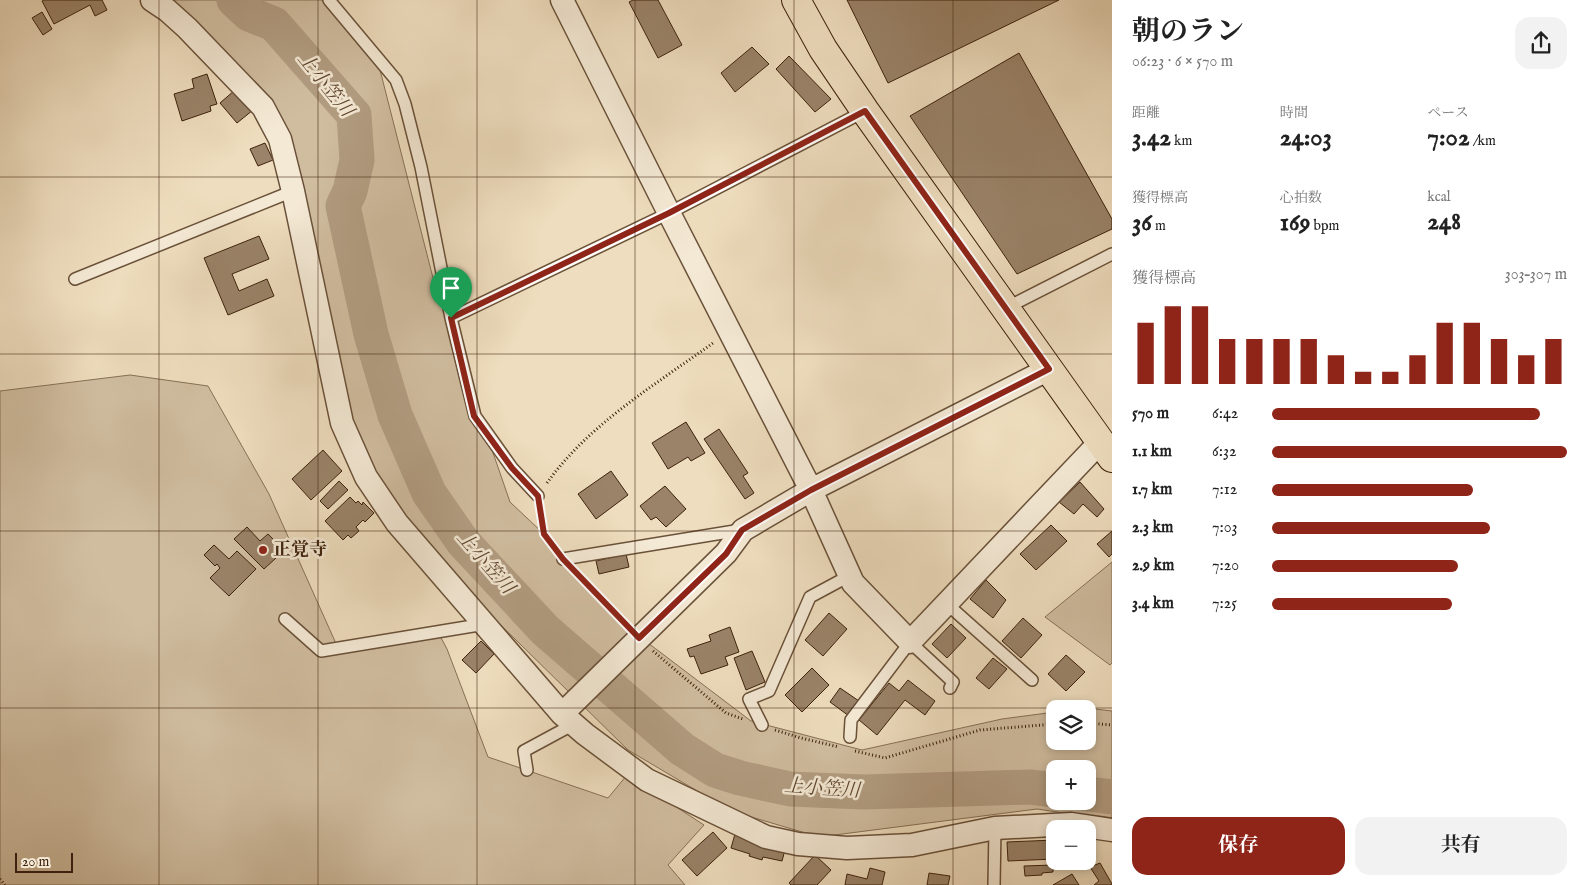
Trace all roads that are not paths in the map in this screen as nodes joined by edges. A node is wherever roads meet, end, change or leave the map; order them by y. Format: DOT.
graph roads {
  1 [pos="152,0"];
  2 [pos="329,0"];
  3 [pos="562,0"];
  4 [pos="796,0"];
  5 [pos="865,111"];
  6 [pos="293,190"];
  7 [pos="669,213"];
  8 [pos="1112,254"];
  9 [pos="75,279"];
  10 [pos="1006,308"];
  11 [pos="451,318"];
  12 [pos="1049,369"];
  13 [pos="1106,450"];
  14 [pos="811,490"];
  15 [pos="538,496"];
  16 [pos="742,530"];
  17 [pos="563,559"];
  18 [pos="849,576"];
  19 [pos="947,604"];
  20 [pos="285,619"];
  21 [pos="485,624"];
  22 [pos="910,642"];
  23 [pos="1032,680"];
  24 [pos="950,688"];
  25 [pos="571,713"];
  26 [pos="762,725"];
  27 [pos="850,737"];
  28 [pos="527,770"];
  29 [pos="996,828"];
  30 [pos="1112,830"];
  31 [pos="994,885"];
  1 -- 6 [label="street"];
  2 -- 11 [label="lane"];
  3 -- 7 [label="street"];
  4 -- 5 [label="main road"];
  5 -- 7 [label="lane"];
  5 -- 10 [label="main road"];
  6 -- 9 [label="lane"];
  6 -- 21 [label="street"];
  7 -- 11 [label="lane"];
  7 -- 14 [label="street"];
  8 -- 10 [label="lane"];
  10 -- 12 [label="main road"];
  11 -- 15 [label="lane"];
  12 -- 13 [label="main road"];
  12 -- 14 [label="street"];
  13 -- 19 [label="street"];
  14 -- 16 [label="street"];
  14 -- 18 [label="street"];
  16 -- 17 [label="lane"];
  16 -- 25 [label="street"];
  18 -- 22 [label="street"];
  18 -- 26 [label="lane"];
  19 -- 22 [label="street"];
  19 -- 23 [label="lane"];
  20 -- 21 [label="lane"];
  21 -- 25 [label="street"];
  22 -- 24 [label="lane"];
  22 -- 27 [label="lane"];
  25 -- 28 [label="lane"];
  25 -- 29 [label="street"];
  29 -- 30 [label="street"];
  29 -- 31 [label="lane"];
}
